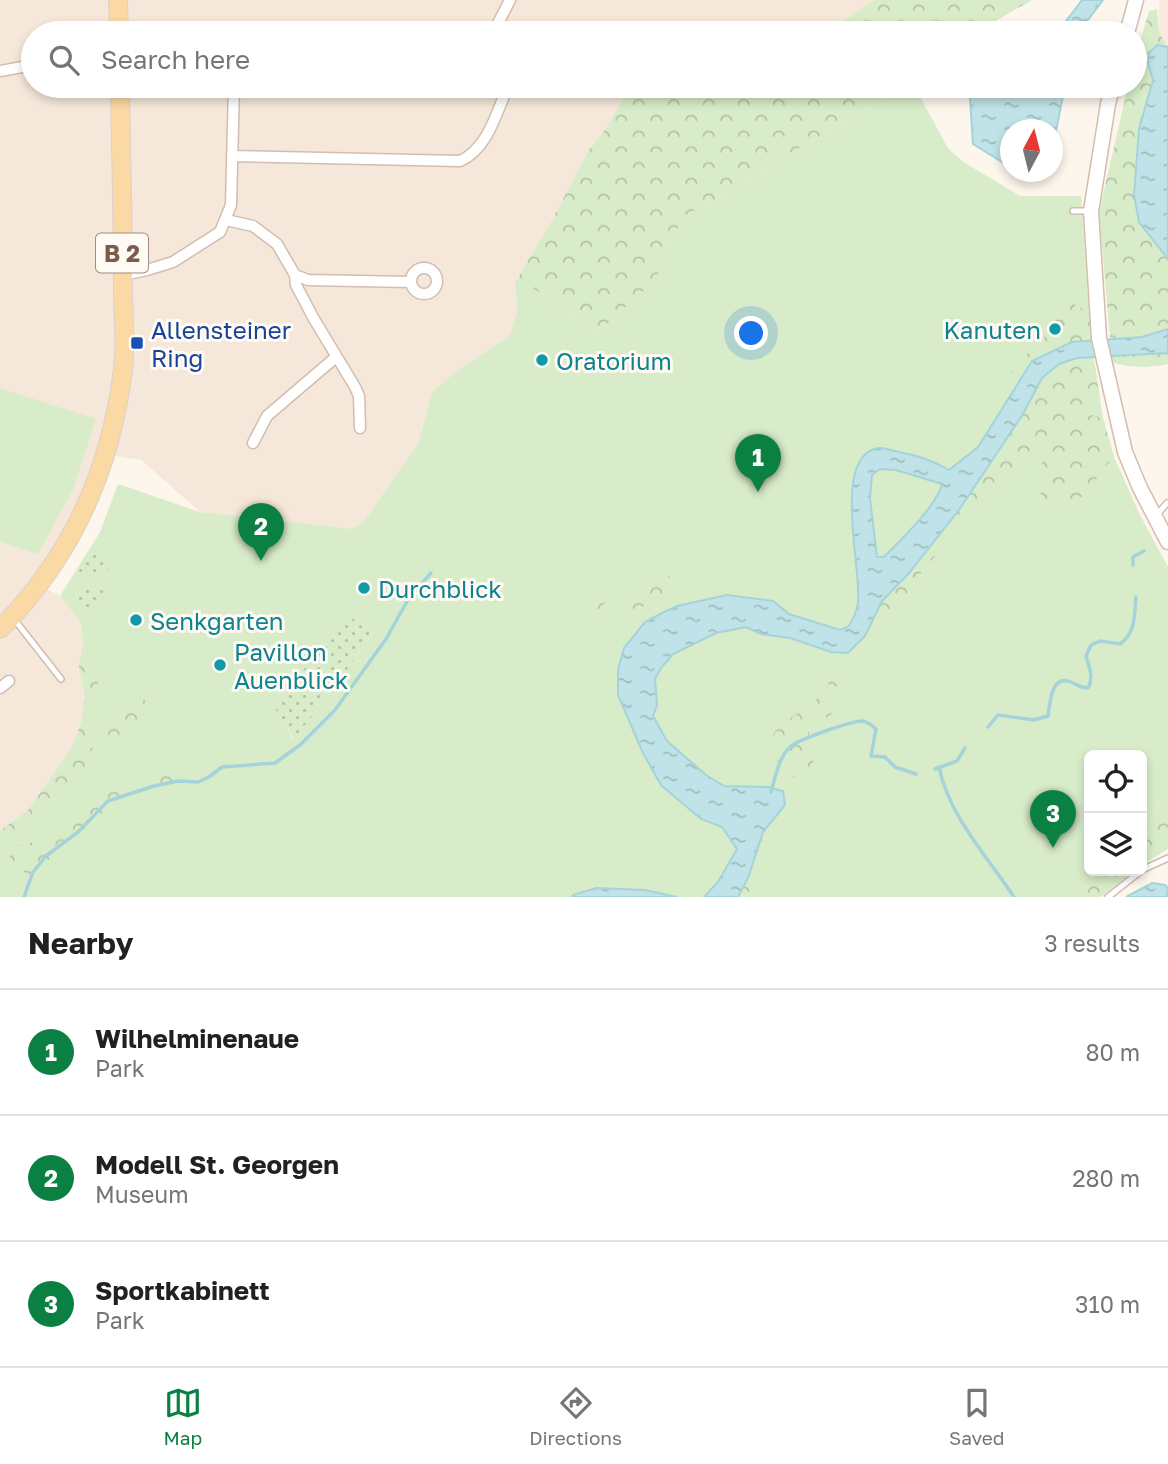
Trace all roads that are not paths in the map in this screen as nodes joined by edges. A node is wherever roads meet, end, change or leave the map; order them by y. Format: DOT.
graph roads {
  1 [pos="118,0"];
  2 [pos="510,0"];
  3 [pos="1136,0"];
  4 [pos="119,21"];
  5 [pos="499,21"];
  6 [pos="1130,21"];
  7 [pos="21,67"];
  8 [pos="0,71"];
  9 [pos="120,98"];
  10 [pos="234,98"];
  11 [pos="503,98"];
  12 [pos="1110,98"];
  13 [pos="232,156"];
  14 [pos="1073,211"];
  15 [pos="1091,211"];
  16 [pos="226,220"];
  17 [pos="123,275"];
  18 [pos="295,275"];
  19 [pos="410,282"];
  20 [pos="336,357"];
  21 [pos="360,428"];
  22 [pos="253,443"];
  23 [pos="1167,503"];
  24 [pos="1161,530"];
  25 [pos="6,623"];
  26 [pos="61,679"];
  27 [pos="1168,858"];
  28 [pos="1147,868"];
  29 [pos="1135,876"];
  30 [pos="1108,897"];
  1 -- 4 [label="main road"];
  2 -- 5 [label="street"];
  3 -- 6 [label="street"];
  7 -- 8 [label="street"];
  9 -- 17 [label="main road, B 2"];
  10 -- 13 [label="street"];
  11 -- 13 [label="street"];
  12 -- 15 [label="street"];
  13 -- 16 [label="street"];
  14 -- 15 [label="lane"];
  15 -- 24 [label="street"];
  16 -- 17 [label="street"];
  16 -- 18 [label="street"];
  17 -- 25 [label="main road, B 2"];
  18 -- 19 [label="street"];
  18 -- 20 [label="street"];
  20 -- 21 [label="street"];
  20 -- 22 [label="street"];
  23 -- 24 [label="lane"];
  25 -- 26 [label="lane"];
  27 -- 28 [label="lane"];
  29 -- 30 [label="lane"];
}
